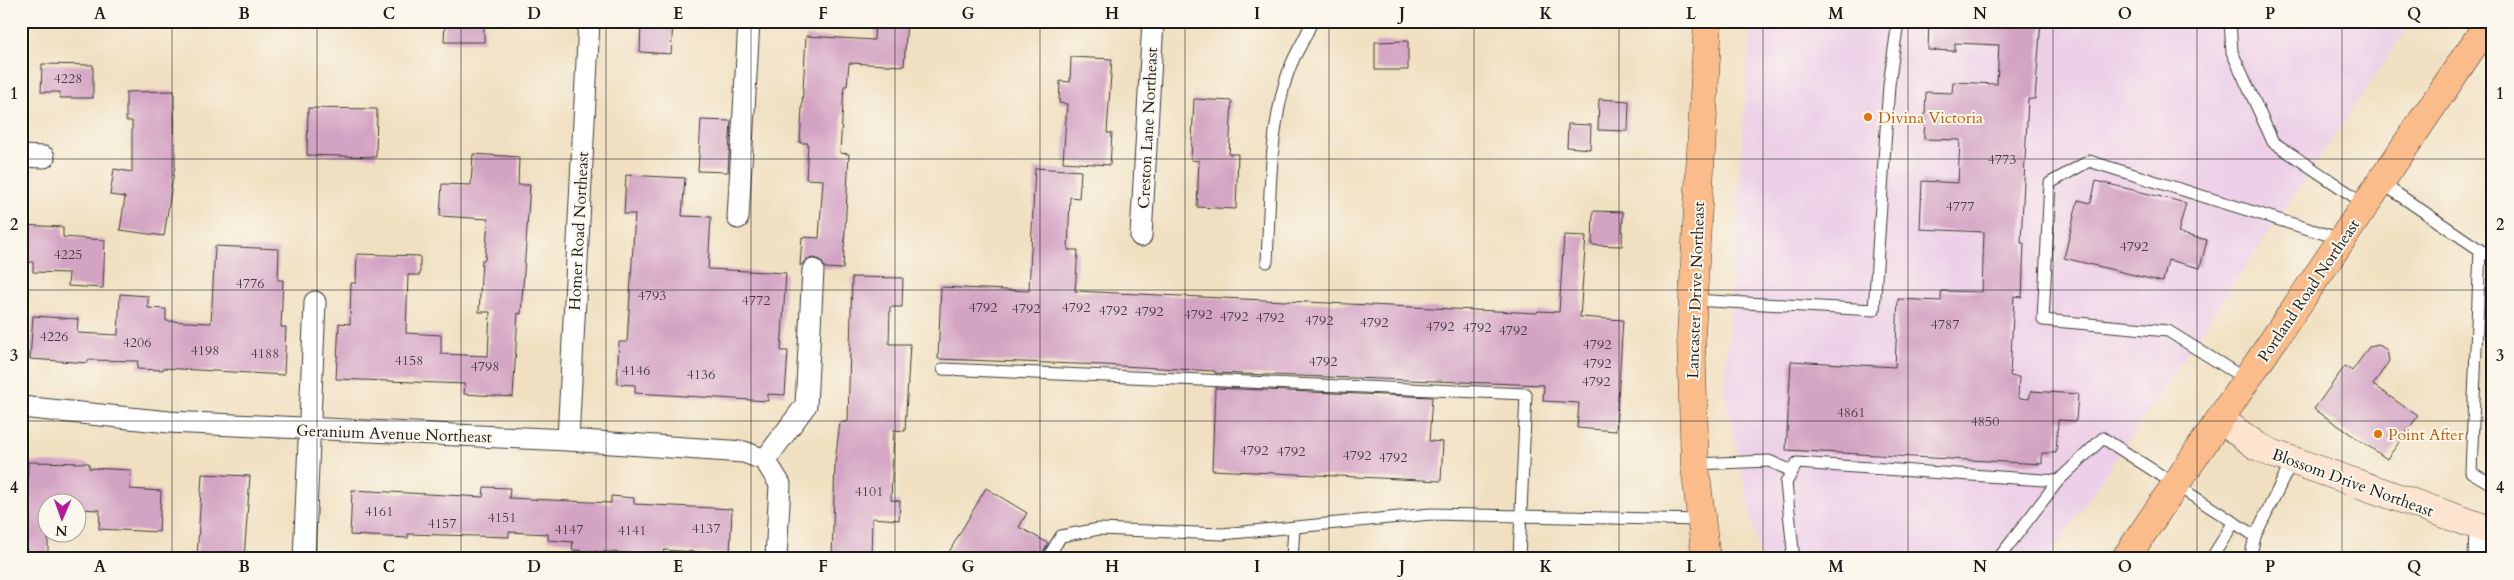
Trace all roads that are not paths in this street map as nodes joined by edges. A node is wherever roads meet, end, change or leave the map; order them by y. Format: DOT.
graph roads {
  1 [pos="589,21"];
  2 [pos="749,21"];
  3 [pos="1154,21"];
  4 [pos="1312,21"];
  5 [pos="1708,21"];
  6 [pos="1898,21"];
  7 [pos="2230,21"];
  8 [pos="2490,21"];
  9 [pos="21,156"];
  10 [pos="44,156"];
  11 [pos="2380,182"];
  12 [pos="2365,204"];
  13 [pos="738,218"];
  14 [pos="1140,236"];
  15 [pos="2342,240"];
  16 [pos="2480,250"];
  17 [pos="2493,257"];
  18 [pos="1267,262"];
  19 [pos="813,270"];
  20 [pos="1693,300"];
  21 [pos="315,302"];
  22 [pos="943,369"];
  23 [pos="2248,380"];
  24 [pos="21,407"];
  25 [pos="2221,420"];
  26 [pos="310,429"];
  27 [pos="568,440"];
  28 [pos="765,460"];
  29 [pos="2292,460"];
  30 [pos="1695,464"];
  31 [pos="1792,471"];
  32 [pos="2058,481"];
  33 [pos="2175,485"];
  34 [pos="2493,485"];
  35 [pos="1522,517"];
  36 [pos="1701,520"];
  37 [pos="2234,522"];
  38 [pos="1294,528"];
  39 [pos="2486,529"];
  40 [pos="2255,536"];
  41 [pos="304,559"];
  42 [pos="776,559"];
  43 [pos="1047,559"];
  44 [pos="1292,559"];
  45 [pos="1519,559"];
  46 [pos="1706,559"];
  47 [pos="1789,559"];
  48 [pos="1998,559"];
  49 [pos="2124,559"];
  50 [pos="2211,559"];
  51 [pos="2250,559"];
  52 [pos="2479,559"];
  1 -- 27 [label="street, Homer Road Northeast"];
  2 -- 13 [label="street"];
  3 -- 14 [label="street, Creston Lane Northeast"];
  4 -- 18 [label="lane"];
  5 -- 20 [label="main road, Lancaster Drive Northeast"];
  6 -- 20 [label="lane"];
  7 -- 12 [label="lane"];
  8 -- 11 [label="main road, Portland Road Northeast"];
  9 -- 10 [label="street"];
  11 -- 12 [label="main road, Portland Road Northeast"];
  11 -- 16 [label="lane"];
  12 -- 15 [label="main road, Portland Road Northeast"];
  15 -- 23 [label="main road, Portland Road Northeast"];
  15 -- 23 [label="lane"];
  16 -- 17 [label="lane"];
  16 -- 34 [label="lane"];
  19 -- 28 [label="street"];
  20 -- 30 [label="main road, Lancaster Drive Northeast"];
  21 -- 26 [label="street"];
  22 -- 35 [label="lane"];
  23 -- 25 [label="main road, Portland Road Northeast"];
  24 -- 26 [label="street, Geranium Avenue Northeast"];
  25 -- 29 [label="street, Blossom Drive Northeast"];
  25 -- 33 [label="main road, Portland Road Northeast"];
  26 -- 27 [label="street, Geranium Avenue Northeast"];
  26 -- 41 [label="street"];
  27 -- 28 [label="street, Geranium Avenue Northeast"];
  28 -- 42 [label="street"];
  29 -- 39 [label="street, Blossom Drive Northeast"];
  29 -- 40 [label="lane"];
  30 -- 31 [label="lane"];
  30 -- 36 [label="main road, Lancaster Drive Northeast"];
  31 -- 32 [label="lane"];
  31 -- 47 [label="lane"];
  32 -- 33 [label="lane"];
  32 -- 48 [label="lane"];
  33 -- 37 [label="lane"];
  33 -- 49 [label="main road, Portland Road Northeast"];
  35 -- 36 [label="lane"];
  35 -- 38 [label="lane"];
  35 -- 45 [label="lane"];
  36 -- 46 [label="main road, Lancaster Drive Northeast"];
  37 -- 40 [label="lane"];
  37 -- 50 [label="lane"];
  38 -- 43 [label="lane"];
  38 -- 44 [label="lane"];
  39 -- 52 [label="street"];
  40 -- 51 [label="lane"];
}
